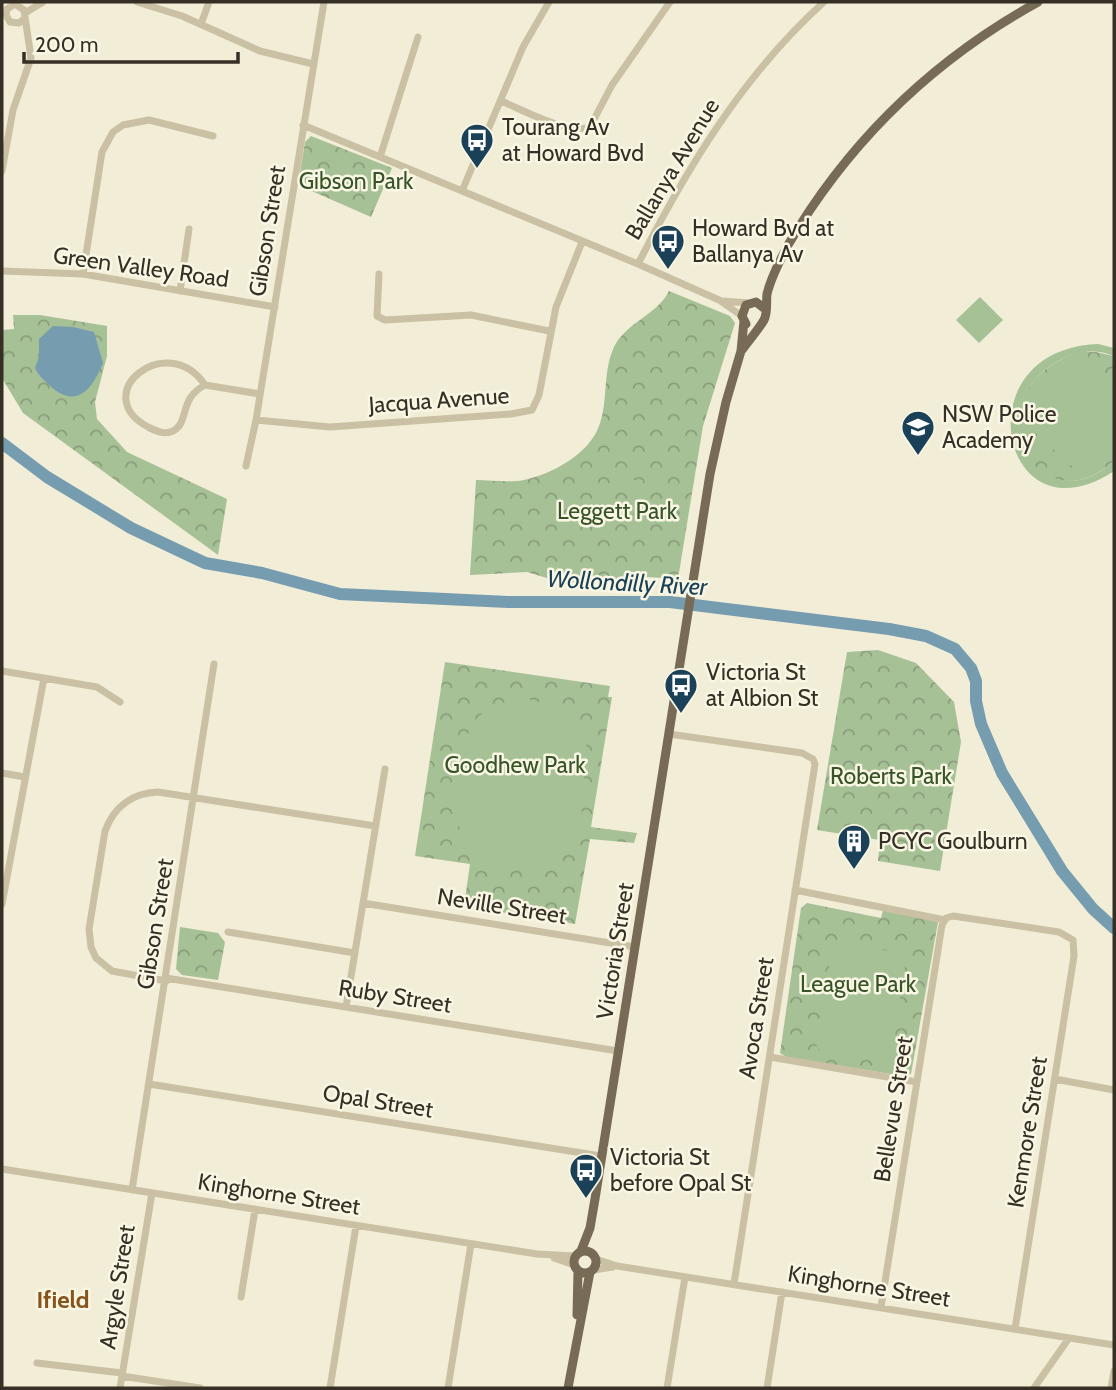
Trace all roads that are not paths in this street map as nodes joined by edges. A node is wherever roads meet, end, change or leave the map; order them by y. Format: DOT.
graph roads {
  1 [pos="42,2"];
  2 [pos="137,2"];
  3 [pos="209,2"];
  4 [pos="324,2"];
  5 [pos="549,2"];
  6 [pos="670,2"];
  7 [pos="824,2"];
  8 [pos="1038,2"];
  9 [pos="11,13"];
  10 [pos="201,24"];
  11 [pos="418,37"];
  12 [pos="313,64"];
  13 [pos="501,101"];
  14 [pos="303,125"];
  15 [pos="213,136"];
  16 [pos="3,151"];
  17 [pos="380,157"];
  18 [pos="2,171"];
  19 [pos="462,191"];
  20 [pos="189,229"];
  21 [pos="582,242"];
  22 [pos="638,264"];
  23 [pos="2,271"];
  24 [pos="83,274"];
  25 [pos="379,274"];
  26 [pos="770,282"];
  27 [pos="180,290"];
  28 [pos="719,300"];
  29 [pos="751,303"];
  30 [pos="275,307"];
  31 [pos="765,309"];
  32 [pos="743,319"];
  33 [pos="758,326"];
  34 [pos="549,331"];
  35 [pos="741,351"];
  36 [pos="205,385"];
  37 [pos="260,394"];
  38 [pos="256,420"];
  39 [pos="246,466"];
  40 [pos="214,663"];
  41 [pos="2,671"];
  42 [pos="44,678"];
  43 [pos="120,702"];
  44 [pos="669,734"];
  45 [pos="385,769"];
  46 [pos="2,773"];
  47 [pos="25,777"];
  48 [pos="195,797"];
  49 [pos="375,826"];
  50 [pos="795,890"];
  51 [pos="363,903"];
  52 [pos="2,904"];
  53 [pos="945,919"];
  54 [pos="228,932"];
  55 [pos="635,947"];
  56 [pos="355,953"];
  57 [pos="166,980"];
  58 [pos="346,1007"];
  59 [pos="618,1051"];
  60 [pos="770,1057"];
  61 [pos="1055,1079"];
  62 [pos="917,1082"];
  63 [pos="149,1084"];
  64 [pos="1114,1090"];
  65 [pos="601,1156"];
  66 [pos="2,1169"];
  67 [pos="132,1190"];
  68 [pos="152,1193"];
  69 [pos="255,1210"];
  70 [pos="356,1226"];
  71 [pos="590,1228"];
  72 [pos="471,1244"];
  73 [pos="594,1256"];
  74 [pos="577,1261"];
  75 [pos="617,1266"];
  76 [pos="591,1271"];
  77 [pos="685,1277"];
  78 [pos="734,1284"];
  79 [pos="782,1292"];
  80 [pos="242,1297"];
  81 [pos="881,1307"];
  82 [pos="579,1320"];
  83 [pos="1015,1329"];
  84 [pos="1069,1338"];
  85 [pos="1114,1345"];
  86 [pos="37,1363"];
  87 [pos="1114,1371"];
  88 [pos="122,1375"];
  89 [pos="120,1388"];
  90 [pos="200,1388"];
  91 [pos="330,1388"];
  92 [pos="448,1388"];
  93 [pos="568,1388"];
  94 [pos="667,1388"];
  95 [pos="767,1388"];
  96 [pos="1034,1388"];
  97 [pos="1111,1388"];
  1 -- 9 [label="street"];
  2 -- 10 [label="street"];
  3 -- 10 [label="street"];
  4 -- 12 [label="street, Gibson Street"];
  5 -- 13 [label="street"];
  6 -- 13 [label="street"];
  7 -- 22 [label="street, Ballanya Avenue"];
  8 -- 26 [label="main road"];
  9 -- 16 [label="street"];
  10 -- 12 [label="street"];
  11 -- 17 [label="street"];
  12 -- 14 [label="street, Gibson Street"];
  13 -- 19 [label="street"];
  14 -- 17 [label="street"];
  14 -- 30 [label="street, Gibson Street"];
  15 -- 24 [label="street"];
  16 -- 18 [label="street"];
  17 -- 19 [label="street"];
  19 -- 21 [label="street"];
  20 -- 27 [label="street"];
  21 -- 22 [label="street"];
  21 -- 34 [label="street, Jacqua Avenue"];
  22 -- 28 [label="street"];
  23 -- 24 [label="street, Green Valley Road"];
  24 -- 27 [label="street, Green Valley Road"];
  25 -- 34 [label="street"];
  26 -- 29 [label="main road"];
  26 -- 31 [label="main road"];
  27 -- 30 [label="street, Green Valley Road"];
  28 -- 29 [label="street"];
  28 -- 32 [label="street"];
  29 -- 31 [label="main road"];
  29 -- 32 [label="main road"];
  30 -- 37 [label="street, Gibson Street"];
  31 -- 33 [label="main road"];
  32 -- 33 [label="main road"];
  32 -- 35 [label="main road"];
  33 -- 35 [label="main road"];
  34 -- 38 [label="street, Jacqua Avenue"];
  35 -- 44 [label="main road, Victoria Street"];
  36 -- 36 [label="street"];
  36 -- 37 [label="street"];
  37 -- 38 [label="street, Gibson Street"];
  38 -- 39 [label="street, Gibson Street"];
  40 -- 48 [label="street, Gibson Street"];
  41 -- 42 [label="street"];
  42 -- 43 [label="street"];
  42 -- 47 [label="street"];
  44 -- 50 [label="street, Avoca Street"];
  44 -- 55 [label="main road, Victoria Street"];
  45 -- 49 [label="street"];
  46 -- 47 [label="street"];
  47 -- 52 [label="street"];
  48 -- 49 [label="street, Ruby Street"];
  48 -- 57 [label="street, Gibson Street"];
  48 -- 57 [label="street, Ruby Street"];
  49 -- 51 [label="street"];
  50 -- 53 [label="street"];
  50 -- 60 [label="street, Avoca Street"];
  51 -- 55 [label="street, Neville Street"];
  51 -- 56 [label="street"];
  53 -- 61 [label="street, Kenmore Street"];
  53 -- 62 [label="street, Bellevue Street"];
  54 -- 56 [label="street"];
  55 -- 59 [label="main road, Victoria Street"];
  56 -- 58 [label="street"];
  57 -- 58 [label="street, Ruby Street"];
  57 -- 63 [label="street, Gibson Street"];
  58 -- 59 [label="street, Ruby Street"];
  59 -- 65 [label="main road, Victoria Street"];
  60 -- 62 [label="street"];
  60 -- 78 [label="street, Avoca Street"];
  61 -- 64 [label="street"];
  61 -- 83 [label="street, Kenmore Street"];
  62 -- 81 [label="street, Bellevue Street"];
  63 -- 65 [label="street, Opal Street"];
  63 -- 67 [label="street, Gibson Street"];
  65 -- 71 [label="main road, Victoria Street"];
  66 -- 67 [label="street, Kinghorne Street"];
  67 -- 68 [label="street, Kinghorne Street"];
  68 -- 69 [label="street, Kinghorne Street"];
  68 -- 88 [label="street, Argyle Street"];
  69 -- 70 [label="street, Kinghorne Street"];
  69 -- 80 [label="street"];
  70 -- 72 [label="street, Kinghorne Street"];
  70 -- 91 [label="street"];
  71 -- 73 [label="main road, Victoria Street"];
  71 -- 74 [label="main road, Victoria Street"];
  72 -- 74 [label="street, Kinghorne Street"];
  72 -- 92 [label="street"];
  73 -- 74 [label="main road"];
  73 -- 75 [label="street, Kinghorne Street"];
  73 -- 76 [label="main road, Victoria Street"];
  74 -- 76 [label="main road"];
  74 -- 82 [label="main road, Victoria Street"];
  75 -- 76 [label="street, Kinghorne Street"];
  75 -- 77 [label="street, Kinghorne Street"];
  76 -- 82 [label="main road, Victoria Street"];
  77 -- 78 [label="street, Kinghorne Street"];
  77 -- 94 [label="street"];
  78 -- 79 [label="street, Kinghorne Street"];
  79 -- 81 [label="street, Kinghorne Street"];
  79 -- 95 [label="street"];
  81 -- 83 [label="street, Kinghorne Street"];
  82 -- 93 [label="main road, Victoria Street"];
  83 -- 84 [label="street, Kinghorne Street"];
  84 -- 85 [label="street, Kinghorne Street"];
  84 -- 96 [label="street"];
  86 -- 88 [label="street"];
  87 -- 97 [label="street"];
  88 -- 89 [label="street, Argyle Street"];
  88 -- 90 [label="street"];
}
